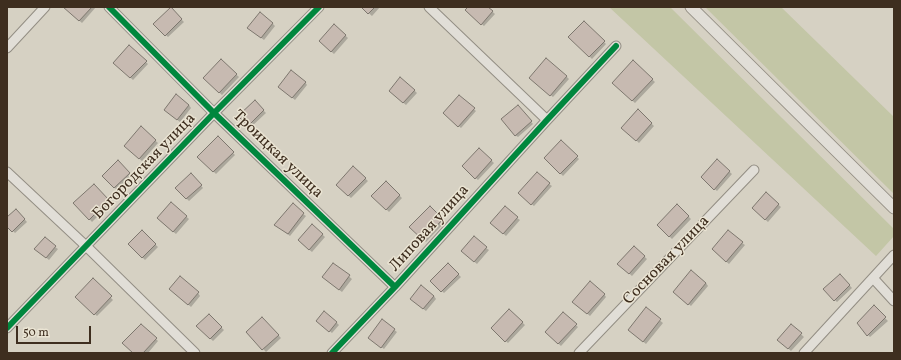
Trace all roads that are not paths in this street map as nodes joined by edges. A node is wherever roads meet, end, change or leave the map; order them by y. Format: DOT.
graph roads {
  1 [pos="45,7"];
  2 [pos="109,7"];
  3 [pos="319,7"];
  4 [pos="429,7"];
  5 [pos="691,7"];
  6 [pos="616,46"];
  7 [pos="7,48"];
  8 [pos="214,113"];
  9 [pos="547,120"];
  10 [pos="754,170"];
  11 [pos="7,172"];
  12 [pos="894,208"];
  13 [pos="86,246"];
  14 [pos="894,255"];
  15 [pos="873,278"];
  16 [pos="395,287"];
  17 [pos="894,301"];
  18 [pos="7,328"];
  19 [pos="195,353"];
  20 [pos="332,353"];
  21 [pos="579,353"];
  22 [pos="804,353"];
  1 -- 7 [label="street"];
  2 -- 8 [label="street, Троицкая улица"];
  3 -- 8 [label="street, Богородская улица"];
  4 -- 9 [label="street"];
  5 -- 12 [label="street"];
  6 -- 9 [label="street, Липовая улица"];
  8 -- 13 [label="street, Богородская улица"];
  8 -- 16 [label="street, Троицкая улица"];
  9 -- 16 [label="street, Липовая улица"];
  10 -- 21 [label="street, Сосновая улица"];
  11 -- 13 [label="street"];
  13 -- 18 [label="street, Богородская улица"];
  13 -- 19 [label="street"];
  14 -- 15 [label="street"];
  15 -- 17 [label="street"];
  15 -- 22 [label="street"];
  16 -- 20 [label="street, Липовая улица"];
}
